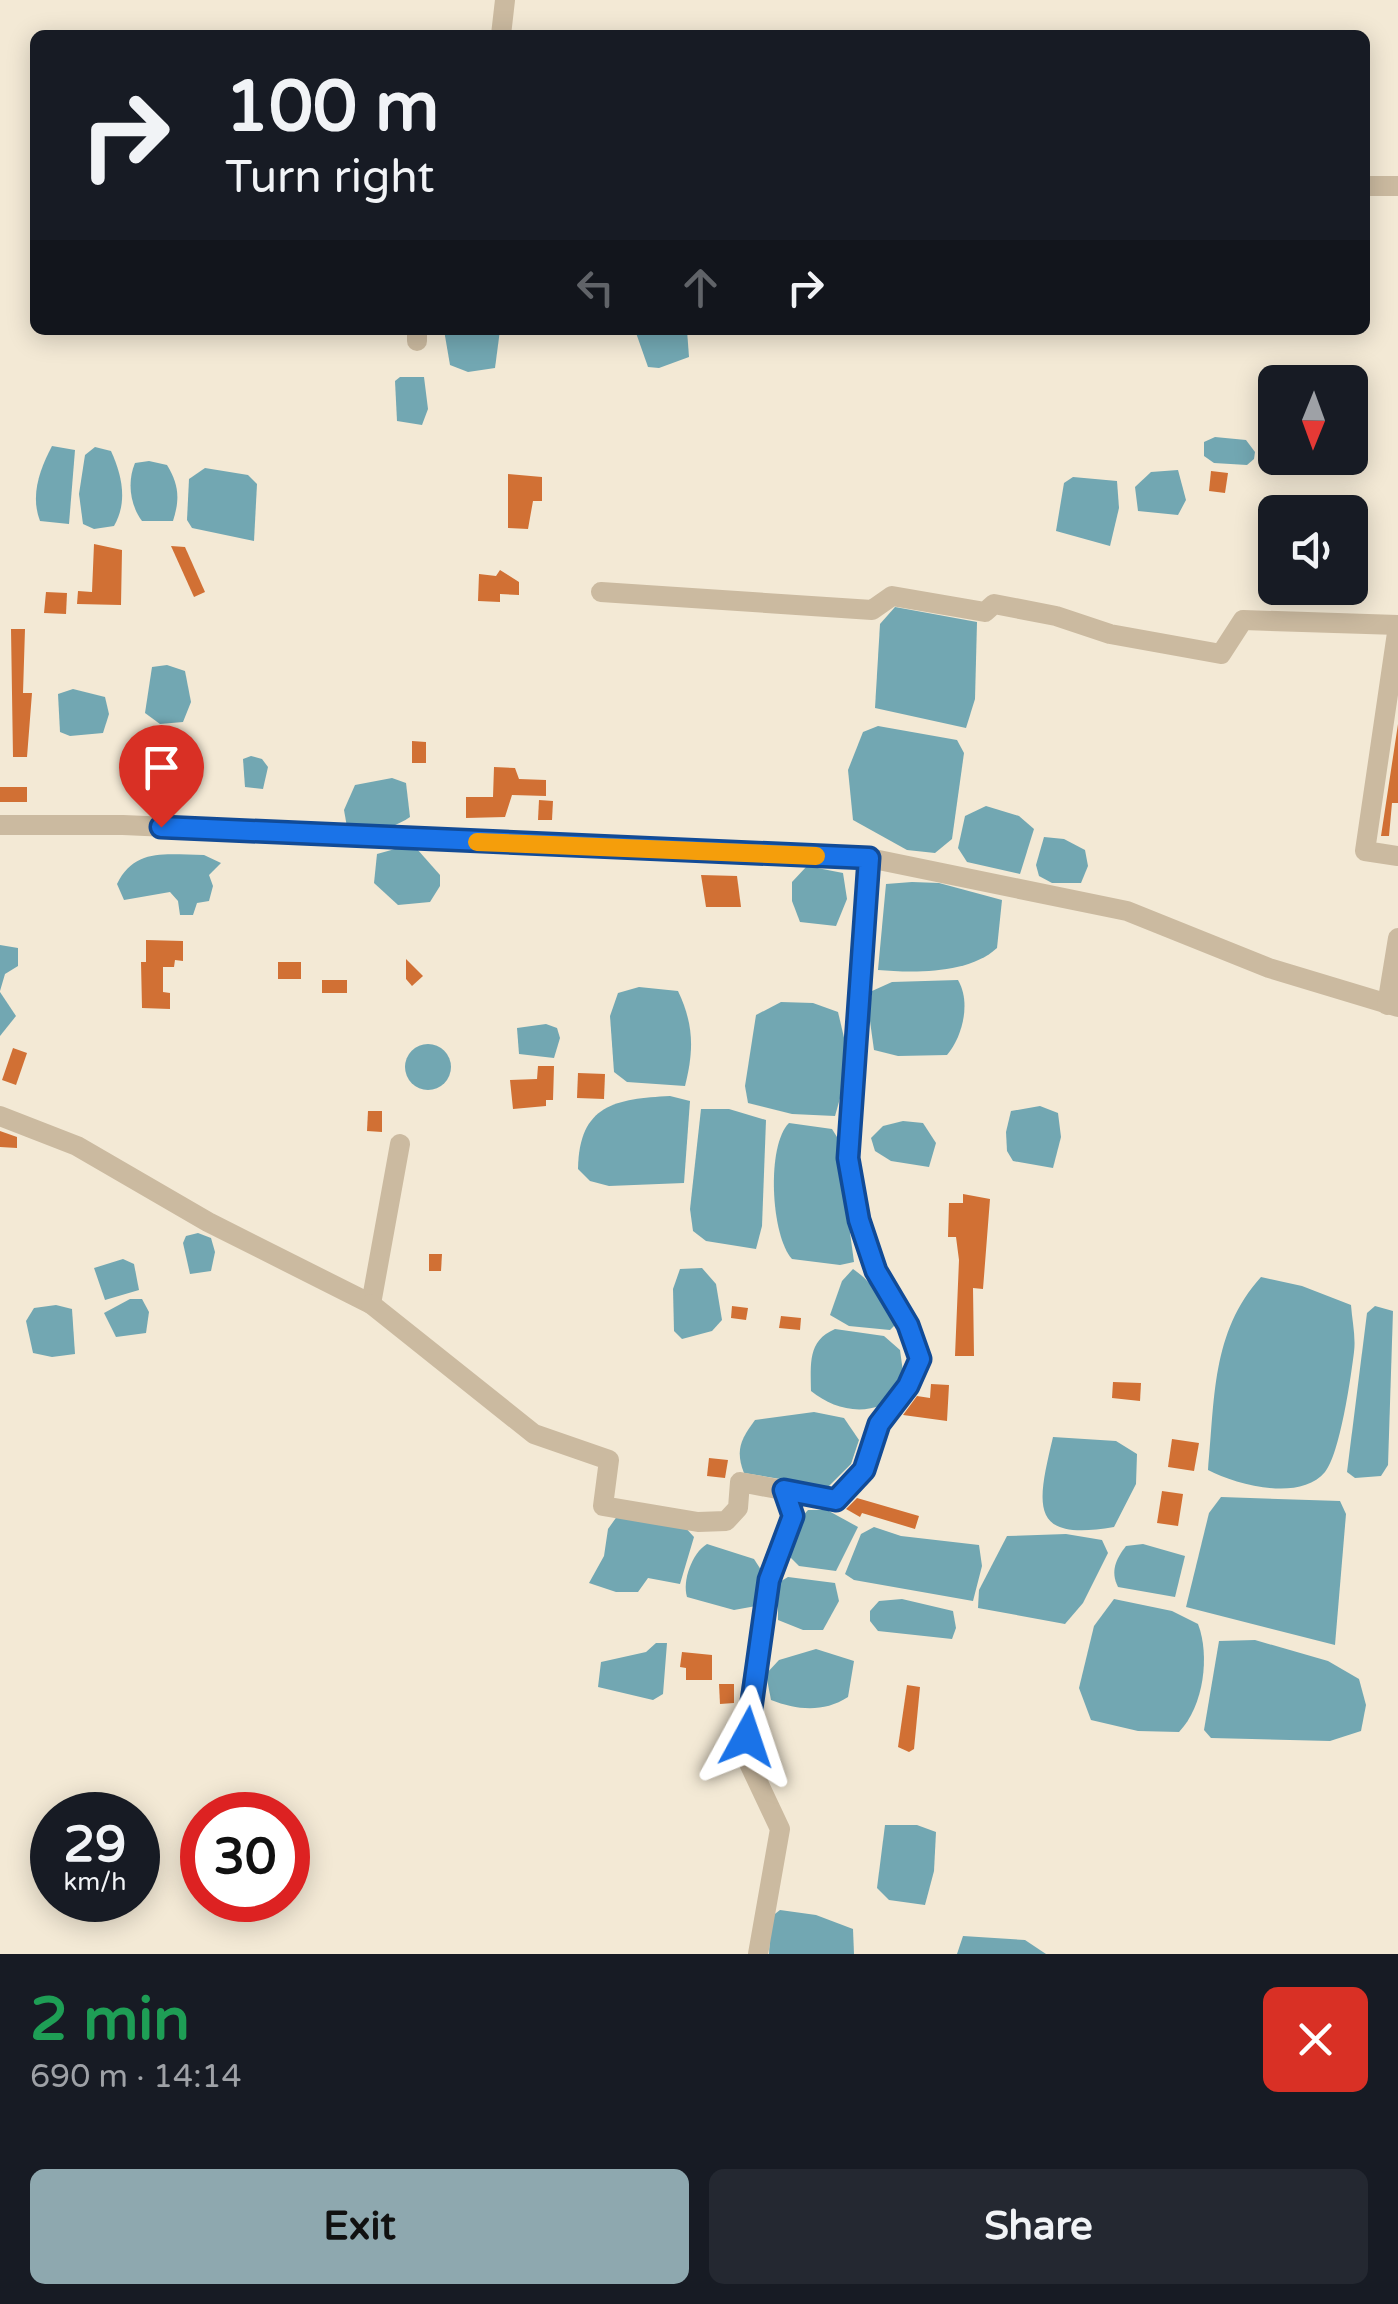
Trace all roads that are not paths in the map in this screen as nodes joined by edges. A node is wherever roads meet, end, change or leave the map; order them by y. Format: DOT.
graph roads {
  1 [pos="505,0"];
  2 [pos="502,30"];
  3 [pos="1370,186"];
  4 [pos="1398,186"];
  5 [pos="601,592"];
  6 [pos="1398,626"];
  7 [pos="0,825"];
  8 [pos="1398,856"];
  9 [pos="869,858"];
  10 [pos="1398,938"];
  11 [pos="1392,1006"];
  12 [pos="0,1116"];
  13 [pos="400,1144"];
  14 [pos="371,1304"];
  15 [pos="784,1490"];
  16 [pos="758,1954"];
  1 -- 2 [label="street"];
  3 -- 4 [label="street"];
  5 -- 6 [label="street"];
  6 -- 8 [label="street"];
  7 -- 9 [label="street"];
  9 -- 11 [label="street"];
  9 -- 15 [label="street"];
  10 -- 11 [label="street"];
  12 -- 14 [label="street"];
  13 -- 14 [label="street"];
  14 -- 15 [label="street"];
  15 -- 16 [label="street"];
}
